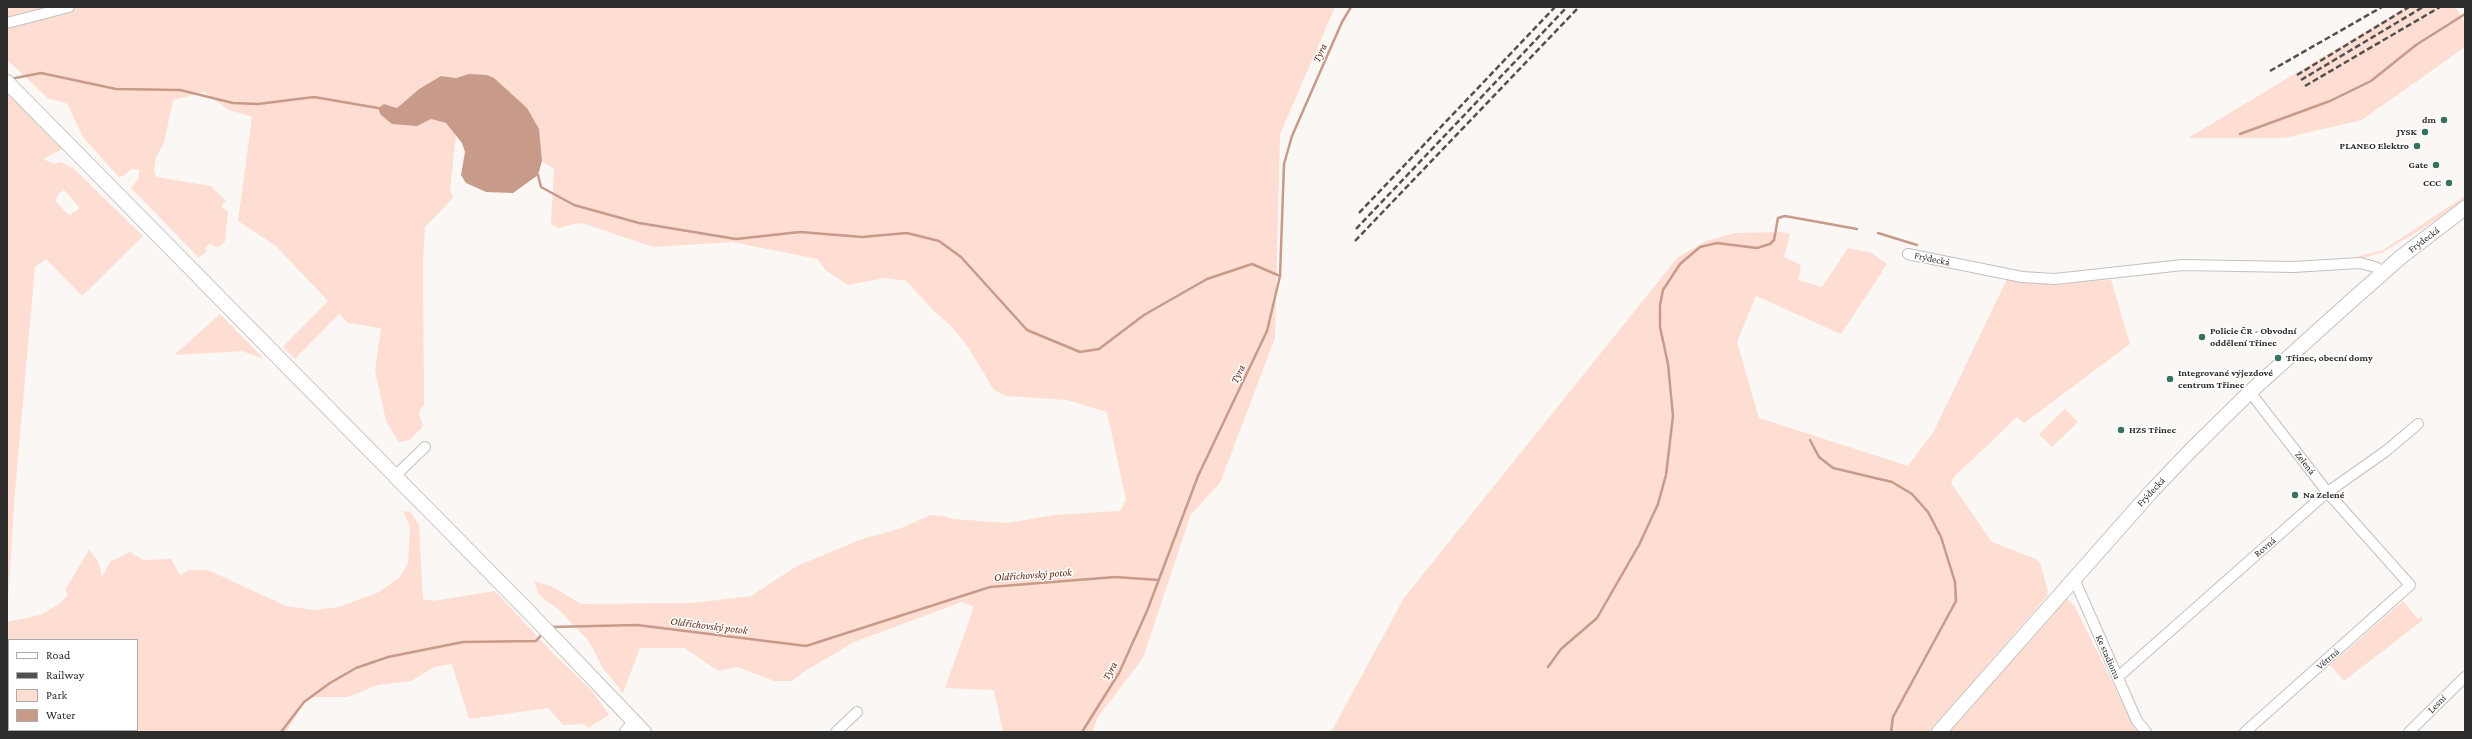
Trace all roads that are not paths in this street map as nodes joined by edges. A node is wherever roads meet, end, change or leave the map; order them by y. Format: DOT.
graph roads {
  1 [pos="69,7"];
  2 [pos="7,23"];
  3 [pos="7,82"];
  4 [pos="2465,208"];
  5 [pos="1908,254"];
  6 [pos="2383,272"];
  7 [pos="2250,392"];
  8 [pos="2418,424"];
  9 [pos="425,447"];
  10 [pos="395,476"];
  11 [pos="2328,493"];
  12 [pos="2074,580"];
  13 [pos="2410,585"];
  14 [pos="2118,677"];
  15 [pos="2465,677"];
  16 [pos="857,712"];
  17 [pos="636,729"];
  18 [pos="836,732"];
  19 [pos="1939,732"];
  20 [pos="2146,732"];
  21 [pos="2245,732"];
  22 [pos="2409,732"];
  1 -- 2 [label="street"];
  3 -- 10 [label="main road"];
  4 -- 6 [label="main road, Frýdecká"];
  5 -- 6 [label="street, Frýdecká"];
  6 -- 7 [label="main road, Frýdecká"];
  7 -- 11 [label="street, Zelená"];
  7 -- 12 [label="main road, Frýdecká"];
  8 -- 11 [label="street, Rovná"];
  9 -- 10 [label="street"];
  10 -- 17 [label="main road"];
  11 -- 13 [label="street, Zelená"];
  11 -- 14 [label="street, Rovná"];
  12 -- 14 [label="street, Ke stadionu"];
  12 -- 19 [label="main road, Frýdecká"];
  13 -- 21 [label="street, Větrná"];
  14 -- 20 [label="street, Ke stadionu"];
  15 -- 22 [label="street, Lesní"];
  16 -- 18 [label="street"];
}
